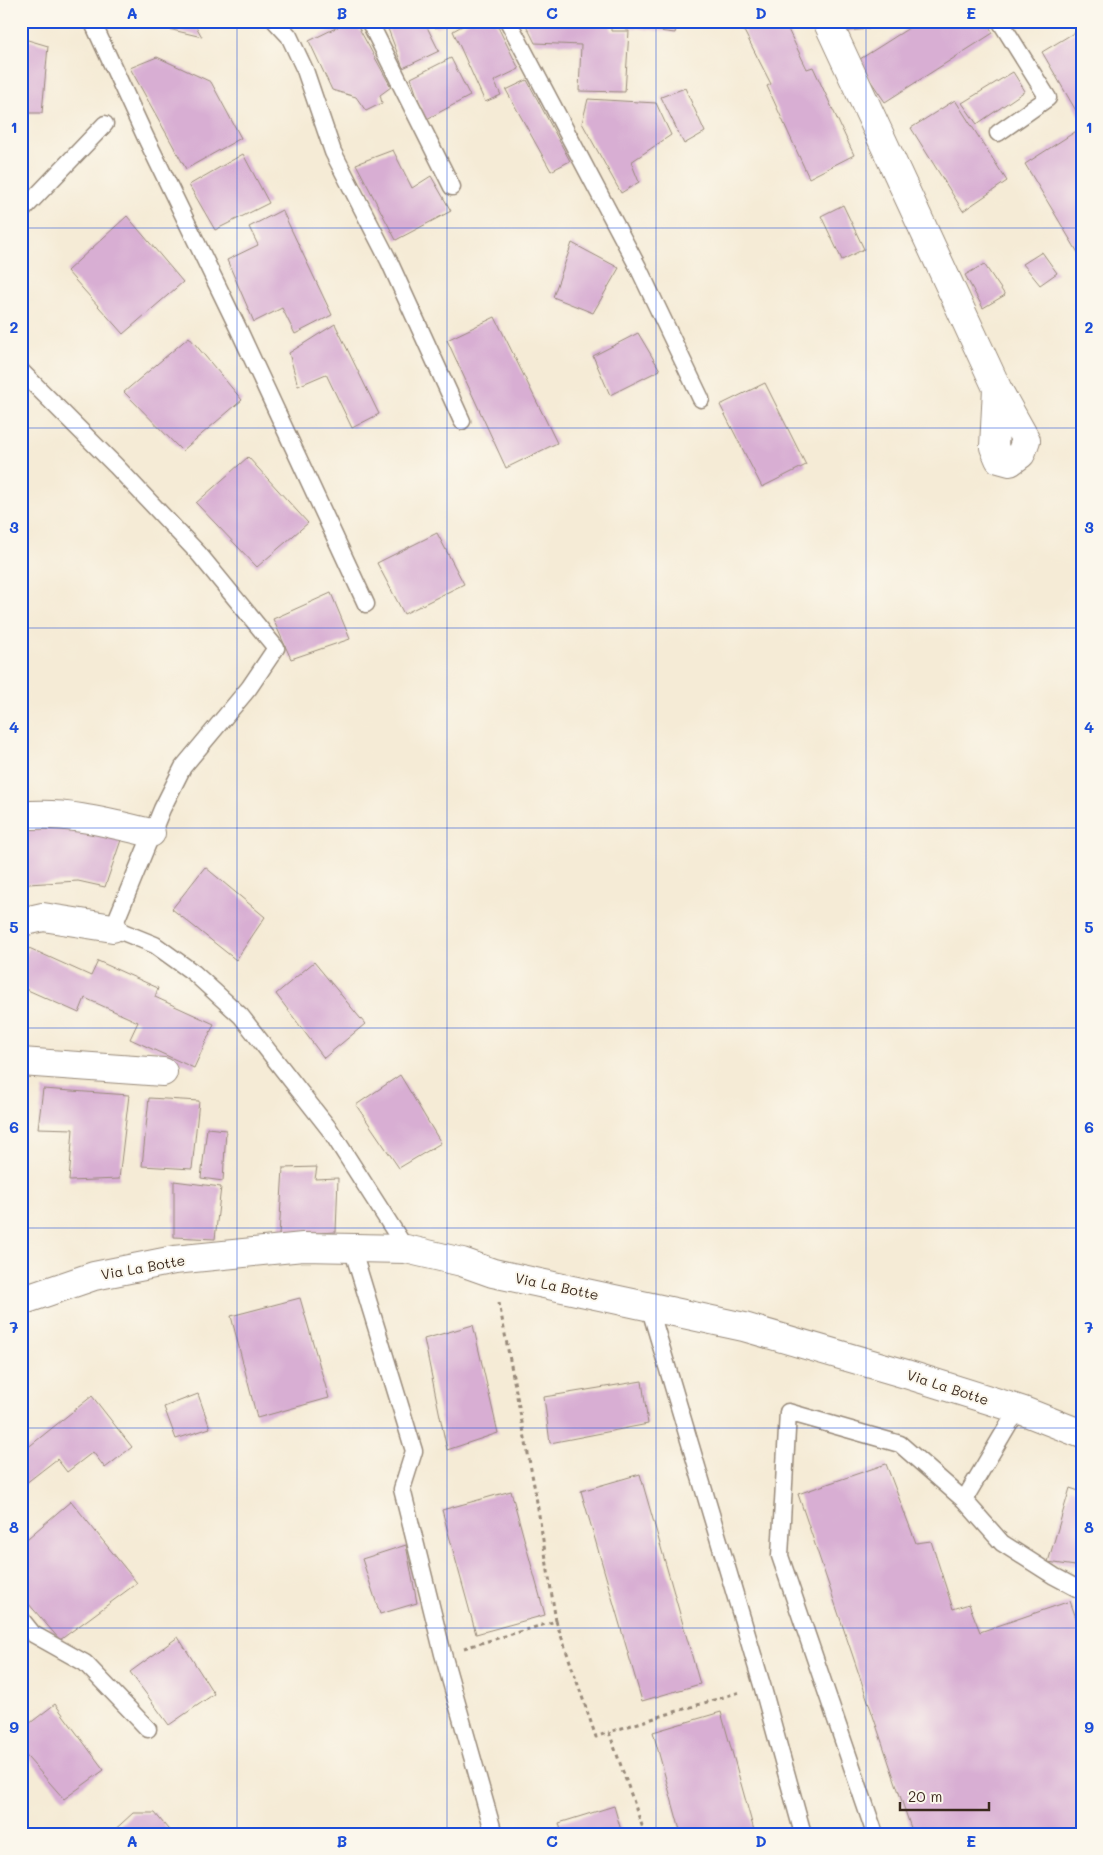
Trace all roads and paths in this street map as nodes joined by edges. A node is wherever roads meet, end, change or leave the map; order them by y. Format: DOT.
graph roads {
  1 [pos="92,21"];
  2 [pos="274,21"];
  3 [pos="369,21"];
  4 [pos="508,21"];
  5 [pos="827,21"];
  6 [pos="1000,21"];
  7 [pos="105,124"];
  8 [pos="998,133"];
  9 [pos="452,187"];
  10 [pos="21,212"];
  11 [pos="21,371"];
  12 [pos="997,388"];
  13 [pos="701,399"];
  14 [pos="462,421"];
  15 [pos="366,604"];
  16 [pos="21,816"];
  17 [pos="151,833"];
  18 [pos="21,922"];
  19 [pos="113,928"];
  20 [pos="21,1062"];
  21 [pos="163,1072"];
  22 [pos="352,1248"];
  23 [pos="406,1249"];
  24 [pos="494,1273"];
  25 [pos="21,1301"];
  26 [pos="649,1306"];
  27 [pos="1021,1410"];
  28 [pos="1082,1434"];
  29 [pos="964,1500"];
  30 [pos="1082,1591"];
  31 [pos="21,1619"];
  32 [pos="556,1621"];
  33 [pos="443,1654"];
  34 [pos="762,1686"];
  35 [pos="148,1729"];
  36 [pos="609,1732"];
  37 [pos="494,1834"];
  38 [pos="645,1834"];
  39 [pos="803,1834"];
  40 [pos="875,1834"];
  1 -- 15 [label="lane"];
  2 -- 14 [label="lane"];
  3 -- 9 [label="lane"];
  4 -- 13 [label="lane"];
  5 -- 12 [label="street"];
  6 -- 8 [label="lane"];
  7 -- 10 [label="lane"];
  11 -- 17 [label="lane"];
  16 -- 17 [label="street"];
  17 -- 19 [label="lane"];
  18 -- 19 [label="street"];
  19 -- 23 [label="lane"];
  20 -- 21 [label="street"];
  22 -- 23 [label="street, Via La Botte"];
  22 -- 25 [label="street, Via La Botte"];
  22 -- 33 [label="lane"];
  23 -- 24 [label="street, Via La Botte"];
  24 -- 26 [label="street, Via La Botte"];
  24 -- 32 [label="path"];
  26 -- 27 [label="street, Via La Botte"];
  26 -- 34 [label="lane"];
  27 -- 28 [label="street, Via La Botte"];
  27 -- 29 [label="lane"];
  29 -- 30 [label="lane"];
  29 -- 40 [label="lane"];
  31 -- 35 [label="lane"];
  32 -- 33 [label="path"];
  32 -- 36 [label="path"];
  33 -- 37 [label="lane"];
  34 -- 36 [label="path"];
  34 -- 39 [label="lane"];
  36 -- 38 [label="path"];
}
